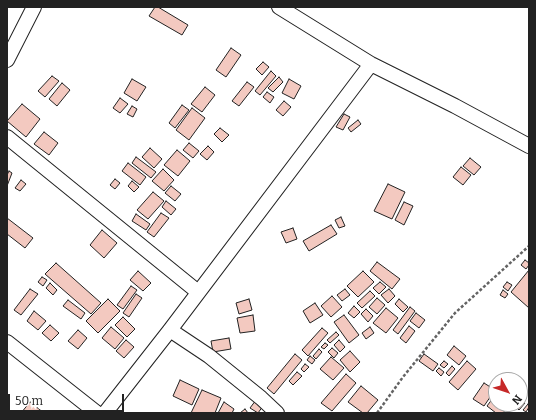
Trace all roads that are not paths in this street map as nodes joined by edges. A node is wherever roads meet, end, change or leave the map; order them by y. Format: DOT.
graph roads {
  1 [pos="34,7"];
  2 [pos="279,7"];
  3 [pos="7,60"];
  4 [pos="371,64"];
  5 [pos="7,137"];
  6 [pos="529,146"];
  7 [pos="198,292"];
  8 [pos="170,330"];
  9 [pos="7,342"];
  10 [pos="97,413"];
  11 [pos="105,413"];
  12 [pos="277,413"];
  1 -- 3 [label="street"];
  2 -- 4 [label="street"];
  4 -- 6 [label="street"];
  4 -- 7 [label="street"];
  5 -- 7 [label="street"];
  7 -- 8 [label="street"];
  8 -- 11 [label="street"];
  8 -- 12 [label="street"];
  9 -- 10 [label="street"];
}
